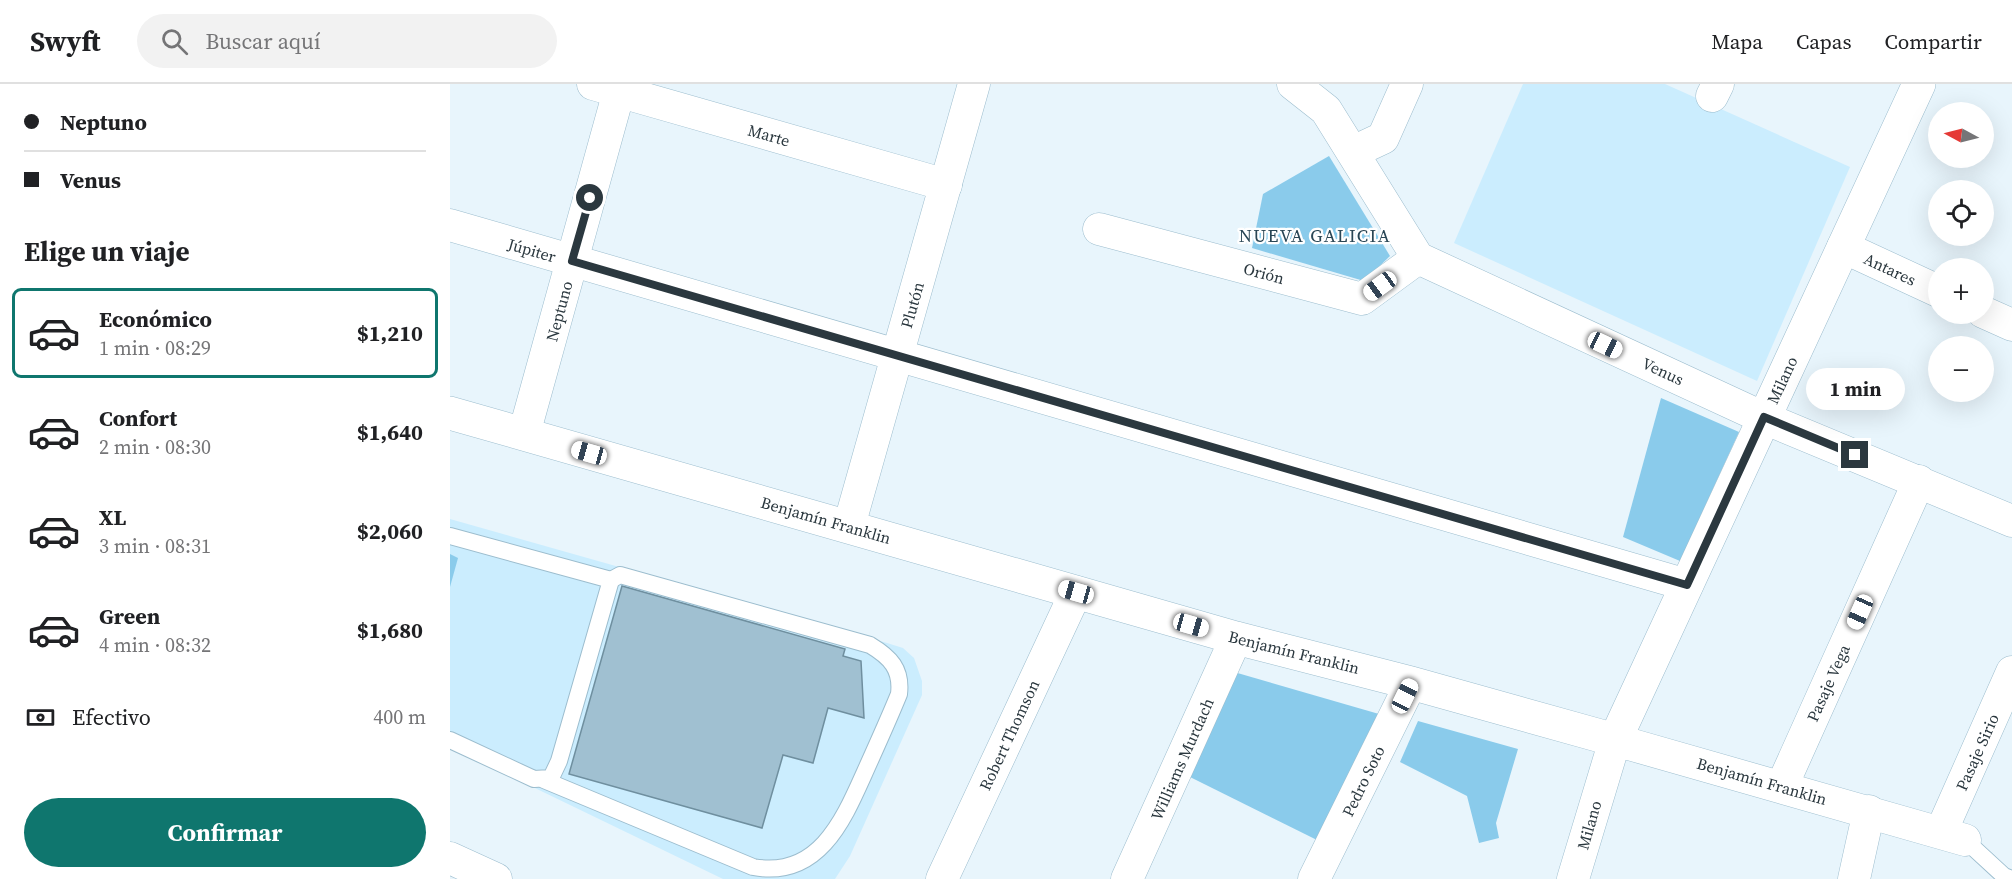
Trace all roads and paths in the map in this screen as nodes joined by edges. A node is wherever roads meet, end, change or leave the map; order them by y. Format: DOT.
graph roads {
  1 [pos="974,84"];
  2 [pos="1293,84"];
  3 [pos="1407,84"];
  4 [pos="1919,84"];
  5 [pos="611,87"];
  6 [pos="1353,152"];
  7 [pos="946,185"];
  8 [pos="450,225"];
  9 [pos="1099,228"];
  10 [pos="1843,248"];
  11 [pos="1418,258"];
  12 [pos="572,261"];
  13 [pos="1928,286"];
  14 [pos="1994,317"];
  15 [pos="2012,325"];
  16 [pos="897,356"];
  17 [pos="450,413"];
  18 [pos="1764,417"];
  19 [pos="524,434"];
  20 [pos="1919,481"];
  21 [pos="2012,521"];
  22 [pos="849,526"];
  23 [pos="450,536"];
  24 [pos="611,580"];
  25 [pos="1687,585"];
  26 [pos="1076,592"];
  27 [pos="1236,638"];
  28 [pos="2012,672"];
  29 [pos="1412,682"];
  30 [pos="450,740"];
  31 [pos="1615,740"];
  32 [pos="544,780"];
  33 [pos="1782,786"];
  34 [pos="1869,811"];
  35 [pos="1953,836"];
  36 [pos="450,858"];
  37 [pos="496,879"];
  38 [pos="942,879"];
  39 [pos="1127,879"];
  40 [pos="1314,879"];
  41 [pos="1574,879"];
  42 [pos="1854,879"];
  43 [pos="2012,879"];
  1 -- 7 [label="street, Plutón"];
  2 -- 6 [label="street"];
  3 -- 6 [label="street"];
  4 -- 10 [label="street, Milano"];
  5 -- 7 [label="street, Marte"];
  5 -- 12 [label="street, Neptuno"];
  6 -- 11 [label="street"];
  7 -- 16 [label="street, Plutón"];
  8 -- 12 [label="street, Júpiter"];
  9 -- 11 [label="street, Orión"];
  10 -- 13 [label="street, Antares"];
  10 -- 18 [label="street, Milano"];
  11 -- 18 [label="street, Venus"];
  12 -- 16 [label="street, Júpiter"];
  12 -- 19 [label="street, Neptuno"];
  14 -- 15 [label="street"];
  16 -- 22 [label="street, Plutón"];
  16 -- 25 [label="street, Júpiter"];
  17 -- 19 [label="street, Benjamín Franklin"];
  18 -- 20 [label="street, Venus"];
  18 -- 25 [label="street, Milano"];
  19 -- 22 [label="street, Benjamín Franklin"];
  20 -- 21 [label="street, Venus"];
  20 -- 33 [label="street, Pasaje Vega"];
  22 -- 26 [label="street, Benjamín Franklin"];
  23 -- 24 [label="lane"];
  24 -- 32 [label="lane"];
  24 -- 32 [label="lane"];
  25 -- 31 [label="street, Milano"];
  26 -- 27 [label="street, Benjamín Franklin"];
  26 -- 38 [label="street, Robert Thomson"];
  27 -- 29 [label="street, Benjamín Franklin"];
  27 -- 39 [label="street, Williams Murdach"];
  28 -- 35 [label="street, Pasaje Sirio"];
  29 -- 31 [label="street, Benjamín Franklin"];
  29 -- 40 [label="street, Pedro Soto"];
  30 -- 32 [label="lane"];
  31 -- 33 [label="street, Benjamín Franklin"];
  31 -- 41 [label="street, Milano"];
  33 -- 34 [label="street, Benjamín Franklin"];
  34 -- 35 [label="street, Benjamín Franklin"];
  34 -- 42 [label="street"];
  35 -- 43 [label="lane"];
  36 -- 37 [label="street"];
}
